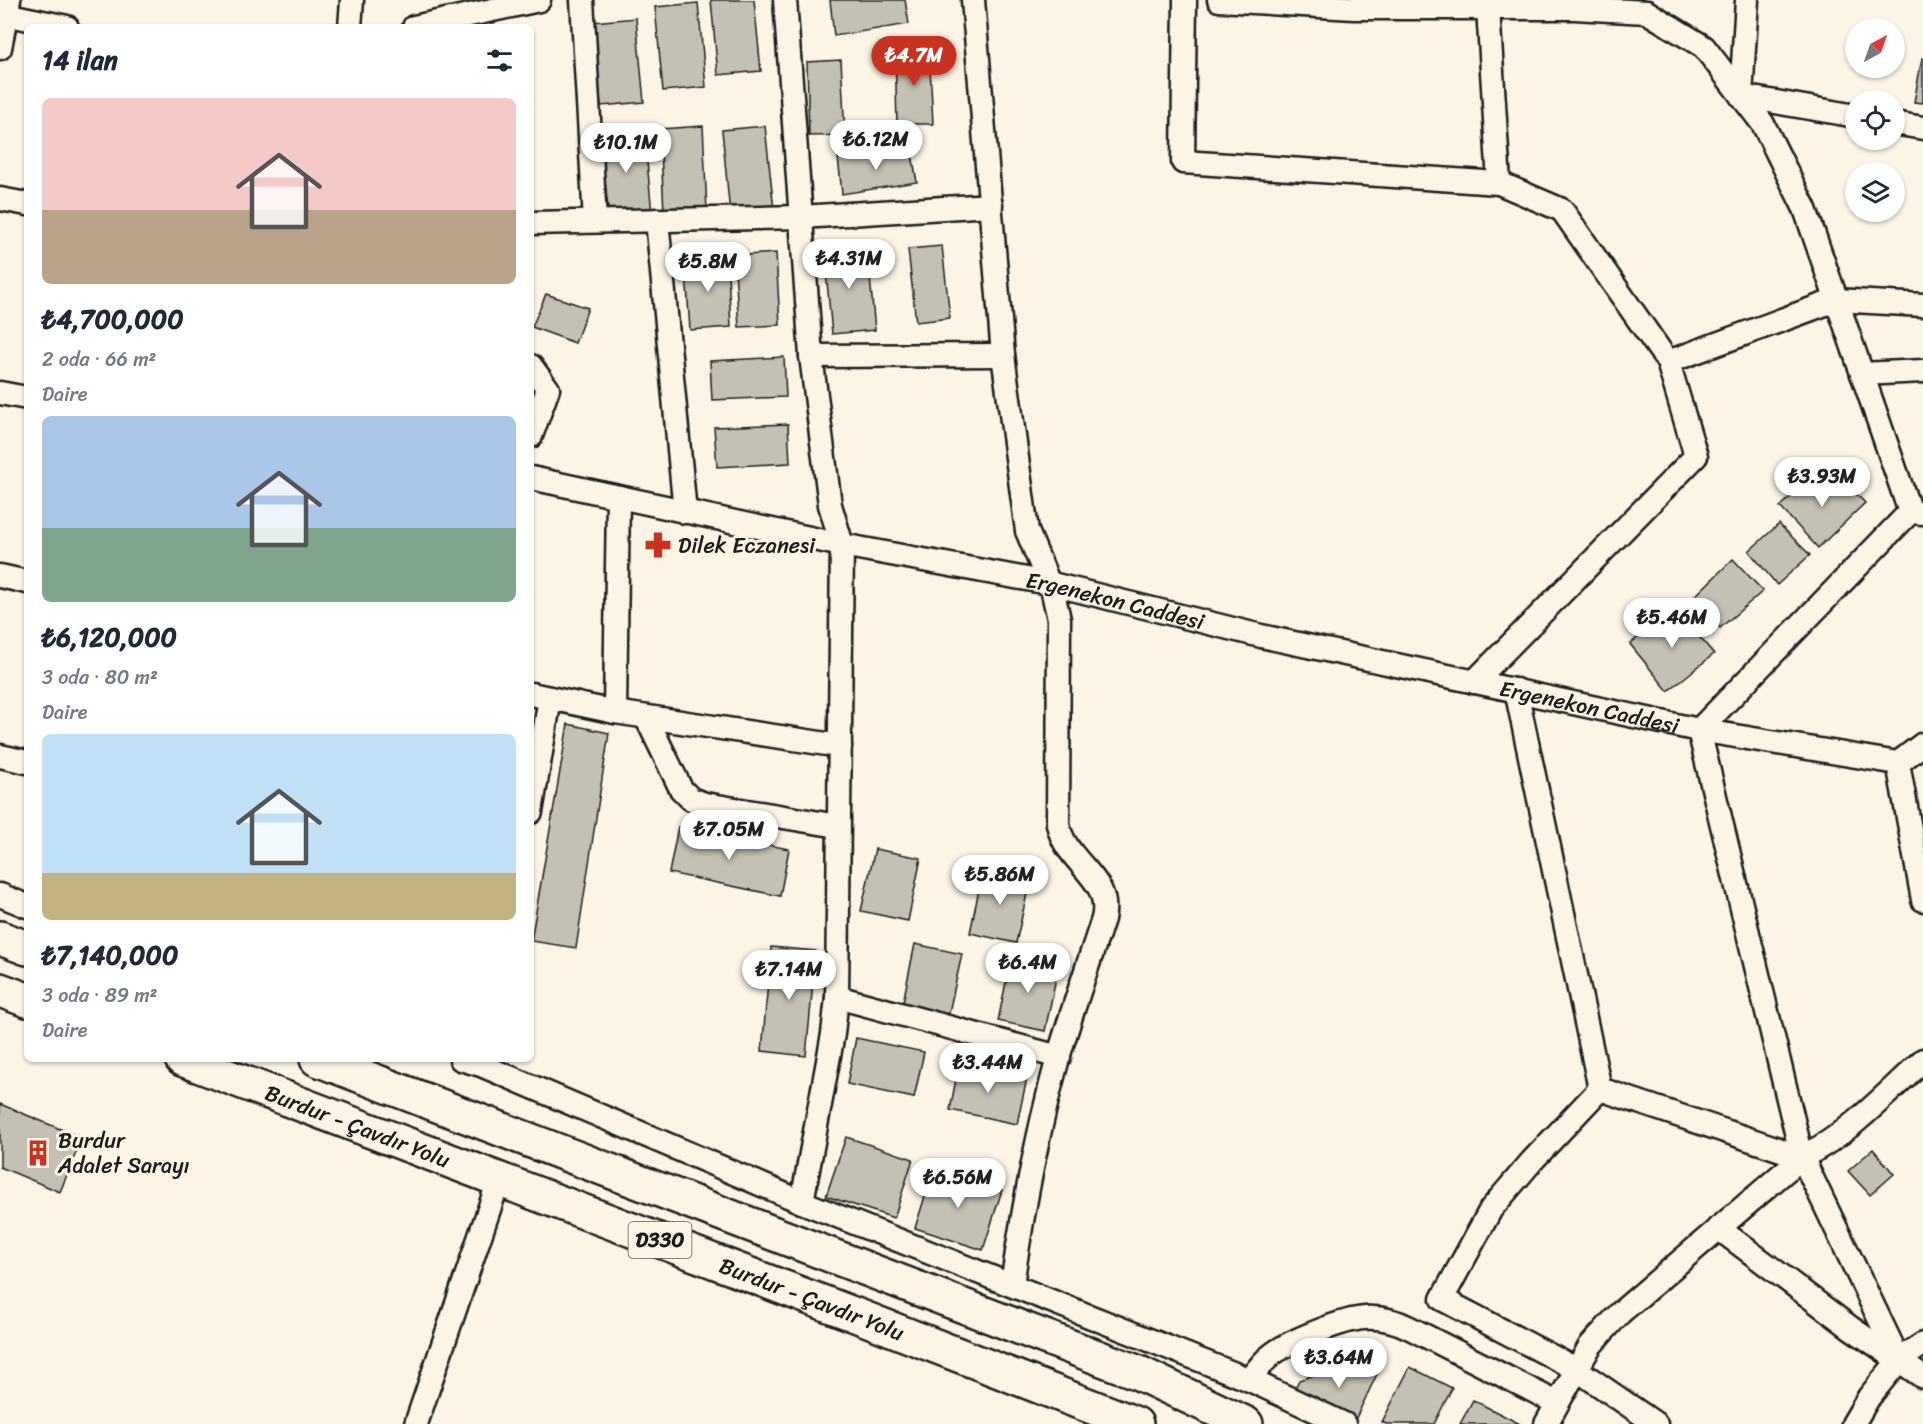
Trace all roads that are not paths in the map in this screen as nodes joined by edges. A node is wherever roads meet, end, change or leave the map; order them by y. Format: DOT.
graph roads {
  1 [pos="352,0"];
  2 [pos="539,0"];
  3 [pos="582,0"];
  4 [pos="785,0"];
  5 [pos="972,0"];
  6 [pos="1185,0"];
  7 [pos="1219,0"];
  8 [pos="1747,0"];
  9 [pos="1595,4"];
  10 [pos="1488,8"];
  11 [pos="5,9"];
  12 [pos="511,17"];
  13 [pos="57,24"];
  14 [pos="350,24"];
  15 [pos="443,24"];
  16 [pos="0,48"];
  17 [pos="1742,96"];
  18 [pos="1845,114"];
  19 [pos="1905,125"];
  20 [pos="1923,128"];
  21 [pos="1499,183"];
  22 [pos="0,199"];
  23 [pos="24,203"];
  24 [pos="991,205"];
  25 [pos="801,217"];
  26 [pos="595,220"];
  27 [pos="657,220"];
  28 [pos="534,223"];
  29 [pos="1836,300"];
  30 [pos="1923,305"];
  31 [pos="1003,355"];
  32 [pos="811,356"];
  33 [pos="1668,362"];
  34 [pos="534,370"];
  35 [pos="1923,372"];
  36 [pos="1862,374"];
  37 [pos="0,393"];
  38 [pos="24,397"];
  39 [pos="534,428"];
  40 [pos="534,479"];
  41 [pos="618,497"];
  42 [pos="685,512"];
  43 [pos="1917,512"];
  44 [pos="842,545"];
  45 [pos="0,576"];
  46 [pos="24,581"];
  47 [pos="1048,583"];
  48 [pos="1474,682"];
  49 [pos="1516,690"];
  50 [pos="540,696"];
  51 [pos="615,712"];
  52 [pos="646,717"];
  53 [pos="1699,730"];
  54 [pos="1923,744"];
  55 [pos="840,746"];
  56 [pos="0,756"];
  57 [pos="24,761"];
  58 [pos="1898,763"];
  59 [pos="534,773"];
  60 [pos="838,826"];
  61 [pos="0,895"];
  62 [pos="1923,900"];
  63 [pos="24,905"];
  64 [pos="0,938"];
  65 [pos="24,947"];
  66 [pos="0,990"];
  67 [pos="837,997"];
  68 [pos="24,999"];
  69 [pos="1059,1057"];
  70 [pos="1923,1060"];
  71 [pos="190,1062"];
  72 [pos="325,1062"];
  73 [pos="477,1062"];
  74 [pos="1600,1089"];
  75 [pos="1802,1157"];
  76 [pos="499,1180"];
  77 [pos="802,1202"];
  78 [pos="1718,1228"];
  79 [pos="1012,1286"];
  80 [pos="1923,1344"];
  81 [pos="1899,1360"];
  82 [pos="1576,1369"];
  83 [pos="1923,1377"];
  84 [pos="1250,1380"];
  85 [pos="1557,1403"];
  86 [pos="416,1424"];
  87 [pos="1136,1424"];
  88 [pos="1246,1424"];
  89 [pos="1344,1424"];
  90 [pos="1546,1424"];
  91 [pos="1656,1424"];
  92 [pos="1853,1424"];
  1 -- 14 [label="street"];
  2 -- 12 [label="street"];
  3 -- 26 [label="street"];
  4 -- 25 [label="street"];
  5 -- 24 [label="street"];
  6 -- 21 [label="street"];
  7 -- 10 [label="street"];
  8 -- 17 [label="street"];
  9 -- 10 [label="street"];
  9 -- 17 [label="street"];
  10 -- 21 [label="street"];
  11 -- 13 [label="street"];
  11 -- 16 [label="street"];
  12 -- 15 [label="street"];
  17 -- 18 [label="street"];
  17 -- 29 [label="street"];
  19 -- 20 [label="street"];
  21 -- 33 [label="street"];
  22 -- 23 [label="street"];
  24 -- 25 [label="street"];
  24 -- 31 [label="street"];
  25 -- 27 [label="street"];
  25 -- 32 [label="street"];
  26 -- 27 [label="street"];
  26 -- 28 [label="street"];
  27 -- 42 [label="street"];
  29 -- 30 [label="street"];
  29 -- 33 [label="street"];
  29 -- 36 [label="street"];
  31 -- 32 [label="street"];
  31 -- 47 [label="street"];
  32 -- 44 [label="street"];
  33 -- 48 [label="street"];
  34 -- 39 [label="street"];
  35 -- 36 [label="street"];
  36 -- 43 [label="street"];
  37 -- 38 [label="street"];
  40 -- 41 [label="street, Ergenekon Caddesi"];
  41 -- 42 [label="street, Ergenekon Caddesi"];
  41 -- 51 [label="street"];
  42 -- 44 [label="street, Ergenekon Caddesi"];
  43 -- 53 [label="street"];
  44 -- 47 [label="street, Ergenekon Caddesi"];
  44 -- 55 [label="street"];
  45 -- 46 [label="street"];
  47 -- 48 [label="street, Ergenekon Caddesi"];
  47 -- 69 [label="street"];
  48 -- 49 [label="street, Ergenekon Caddesi"];
  49 -- 53 [label="street, Ergenekon Caddesi"];
  49 -- 74 [label="street"];
  50 -- 51 [label="street"];
  50 -- 59 [label="street"];
  51 -- 52 [label="street"];
  52 -- 55 [label="street"];
  52 -- 60 [label="street"];
  53 -- 58 [label="street, Ergenekon Caddesi"];
  53 -- 75 [label="street"];
  54 -- 58 [label="street"];
  55 -- 60 [label="street"];
  56 -- 57 [label="street"];
  58 -- 62 [label="street"];
  60 -- 67 [label="street"];
  61 -- 63 [label="street"];
  64 -- 65 [label="highway"];
  66 -- 68 [label="highway"];
  67 -- 69 [label="street"];
  67 -- 77 [label="street"];
  69 -- 79 [label="street"];
  70 -- 75 [label="street"];
  71 -- 76 [label="highway, Burdur - Çavdır Yolu / D330"];
  72 -- 88 [label="highway, Burdur - Çavdır Yolu / D330"];
  73 -- 77 [label="street"];
  74 -- 75 [label="street"];
  74 -- 82 [label="street"];
  75 -- 78 [label="street"];
  75 -- 81 [label="street"];
  76 -- 86 [label="street"];
  76 -- 87 [label="highway, Burdur - Çavdır Yolu / D330"];
  77 -- 79 [label="street"];
  78 -- 81 [label="street"];
  78 -- 82 [label="street"];
  79 -- 84 [label="street"];
  80 -- 81 [label="street"];
  81 -- 83 [label="street"];
  81 -- 92 [label="street"];
  82 -- 85 [label="street"];
  82 -- 91 [label="street"];
  84 -- 85 [label="street"];
  84 -- 89 [label="street"];
  85 -- 90 [label="street"];
}
